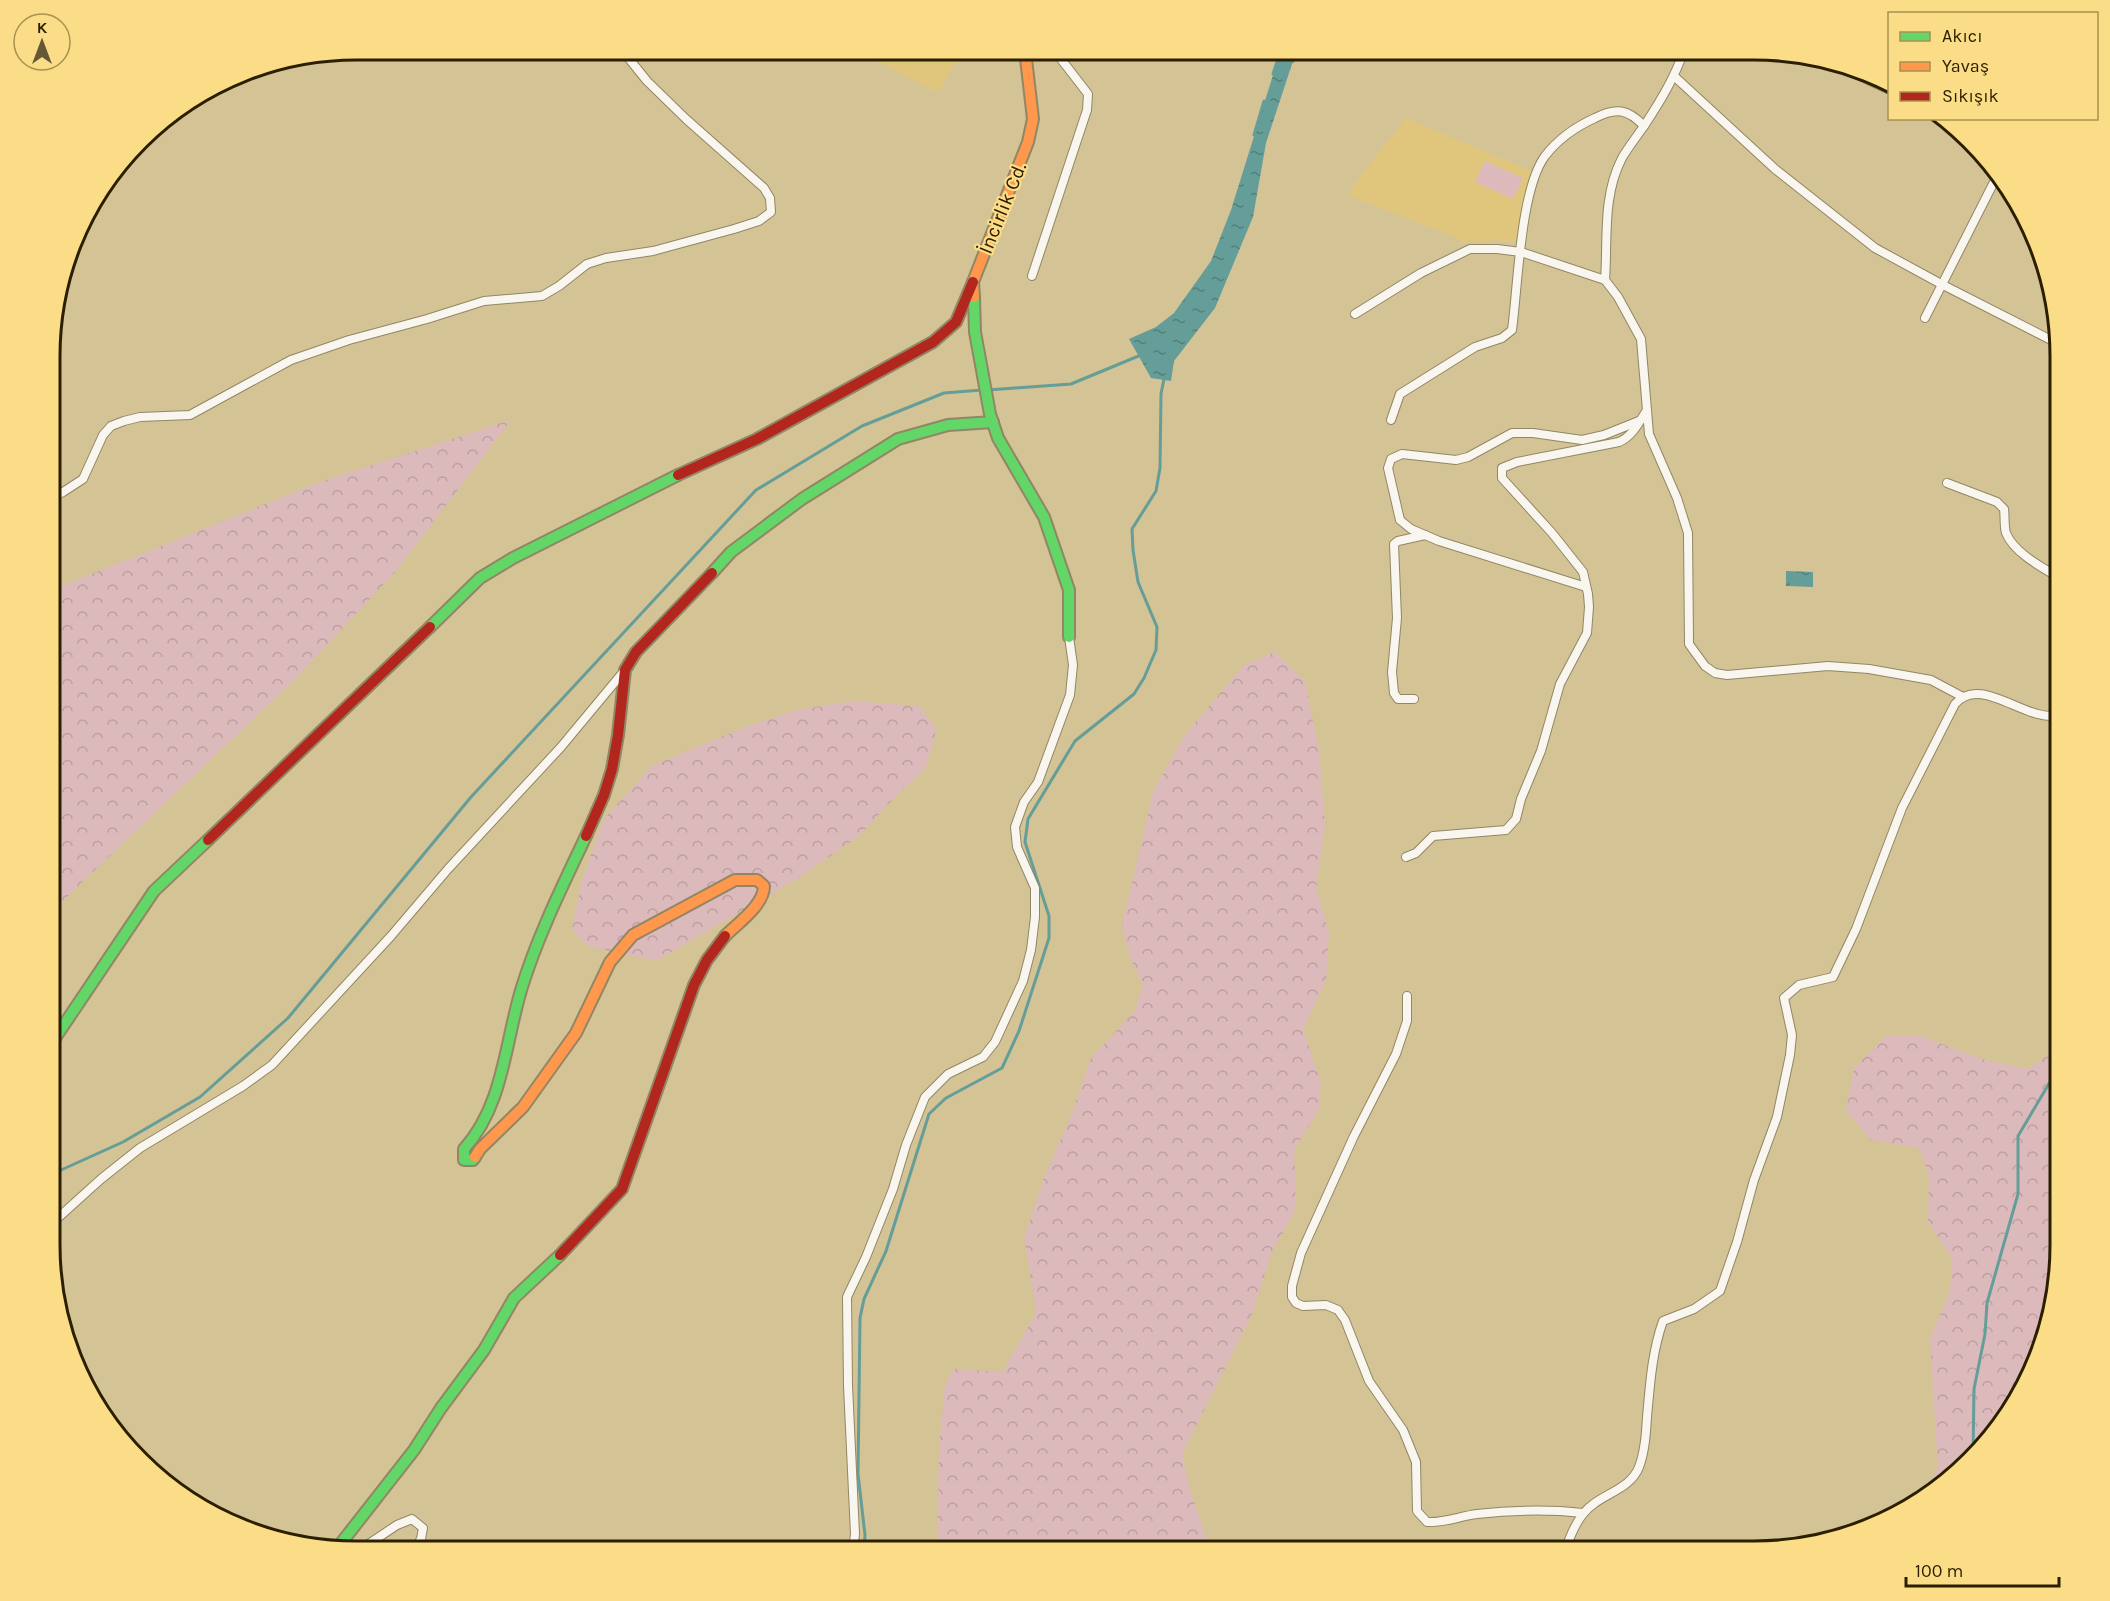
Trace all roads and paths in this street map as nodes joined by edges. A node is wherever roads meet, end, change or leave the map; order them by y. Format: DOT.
graph roads {
  1 [pos="630,60"];
  2 [pos="1026,60"];
  3 [pos="1062,60"];
  4 [pos="1681,60"];
  5 [pos="1675,77"];
  6 [pos="1644,126"];
  7 [pos="1994,183"];
  8 [pos="1521,252"];
  9 [pos="1032,276"];
  10 [pos="1605,280"];
  11 [pos="973,282"];
  12 [pos="1943,285"];
  13 [pos="1355,314"];
  14 [pos="1925,318"];
  15 [pos="2049,339"];
  16 [pos="1647,410"];
  17 [pos="991,418"];
  18 [pos="1391,420"];
  19 [pos="1639,421"];
  20 [pos="1947,483"];
  21 [pos="60,493"];
  22 [pos="1425,535"];
  23 [pos="2050,573"];
  24 [pos="1586,587"];
  25 [pos="1069,637"];
  26 [pos="625,669"];
  27 [pos="1961,696"];
  28 [pos="1414,699"];
  29 [pos="2050,716"];
  30 [pos="1406,857"];
  31 [pos="1407,996"];
  32 [pos="60,1031"];
  33 [pos="60,1216"];
  34 [pos="1583,1513"];
  35 [pos="343,1540"];
  36 [pos="373,1541"];
  37 [pos="420,1541"];
  38 [pos="854,1541"];
  39 [pos="1568,1541"];
  1 -- 21 [label="street"];
  2 -- 11 [label="main road, İncirlik Cd."];
  3 -- 9 [label="street"];
  4 -- 5 [label="street"];
  5 -- 6 [label="street"];
  5 -- 12 [label="street"];
  6 -- 8 [label="street"];
  6 -- 10 [label="street"];
  7 -- 12 [label="street"];
  8 -- 10 [label="street"];
  8 -- 13 [label="street"];
  8 -- 18 [label="street"];
  10 -- 16 [label="street"];
  11 -- 17 [label="main road, İncirlik Cd."];
  11 -- 32 [label="main road"];
  12 -- 14 [label="street"];
  12 -- 15 [label="street"];
  16 -- 19 [label="street"];
  16 -- 27 [label="street"];
  17 -- 25 [label="main road, İncirlik Cd."];
  17 -- 26 [label="main road"];
  19 -- 22 [label="street"];
  19 -- 24 [label="street"];
  20 -- 23 [label="street"];
  22 -- 24 [label="street"];
  22 -- 28 [label="street"];
  24 -- 30 [label="street"];
  25 -- 38 [label="street"];
  26 -- 33 [label="street"];
  26 -- 35 [label="main road"];
  27 -- 29 [label="street"];
  27 -- 34 [label="street"];
  31 -- 34 [label="street"];
  34 -- 39 [label="street"];
  36 -- 37 [label="street"];
}
